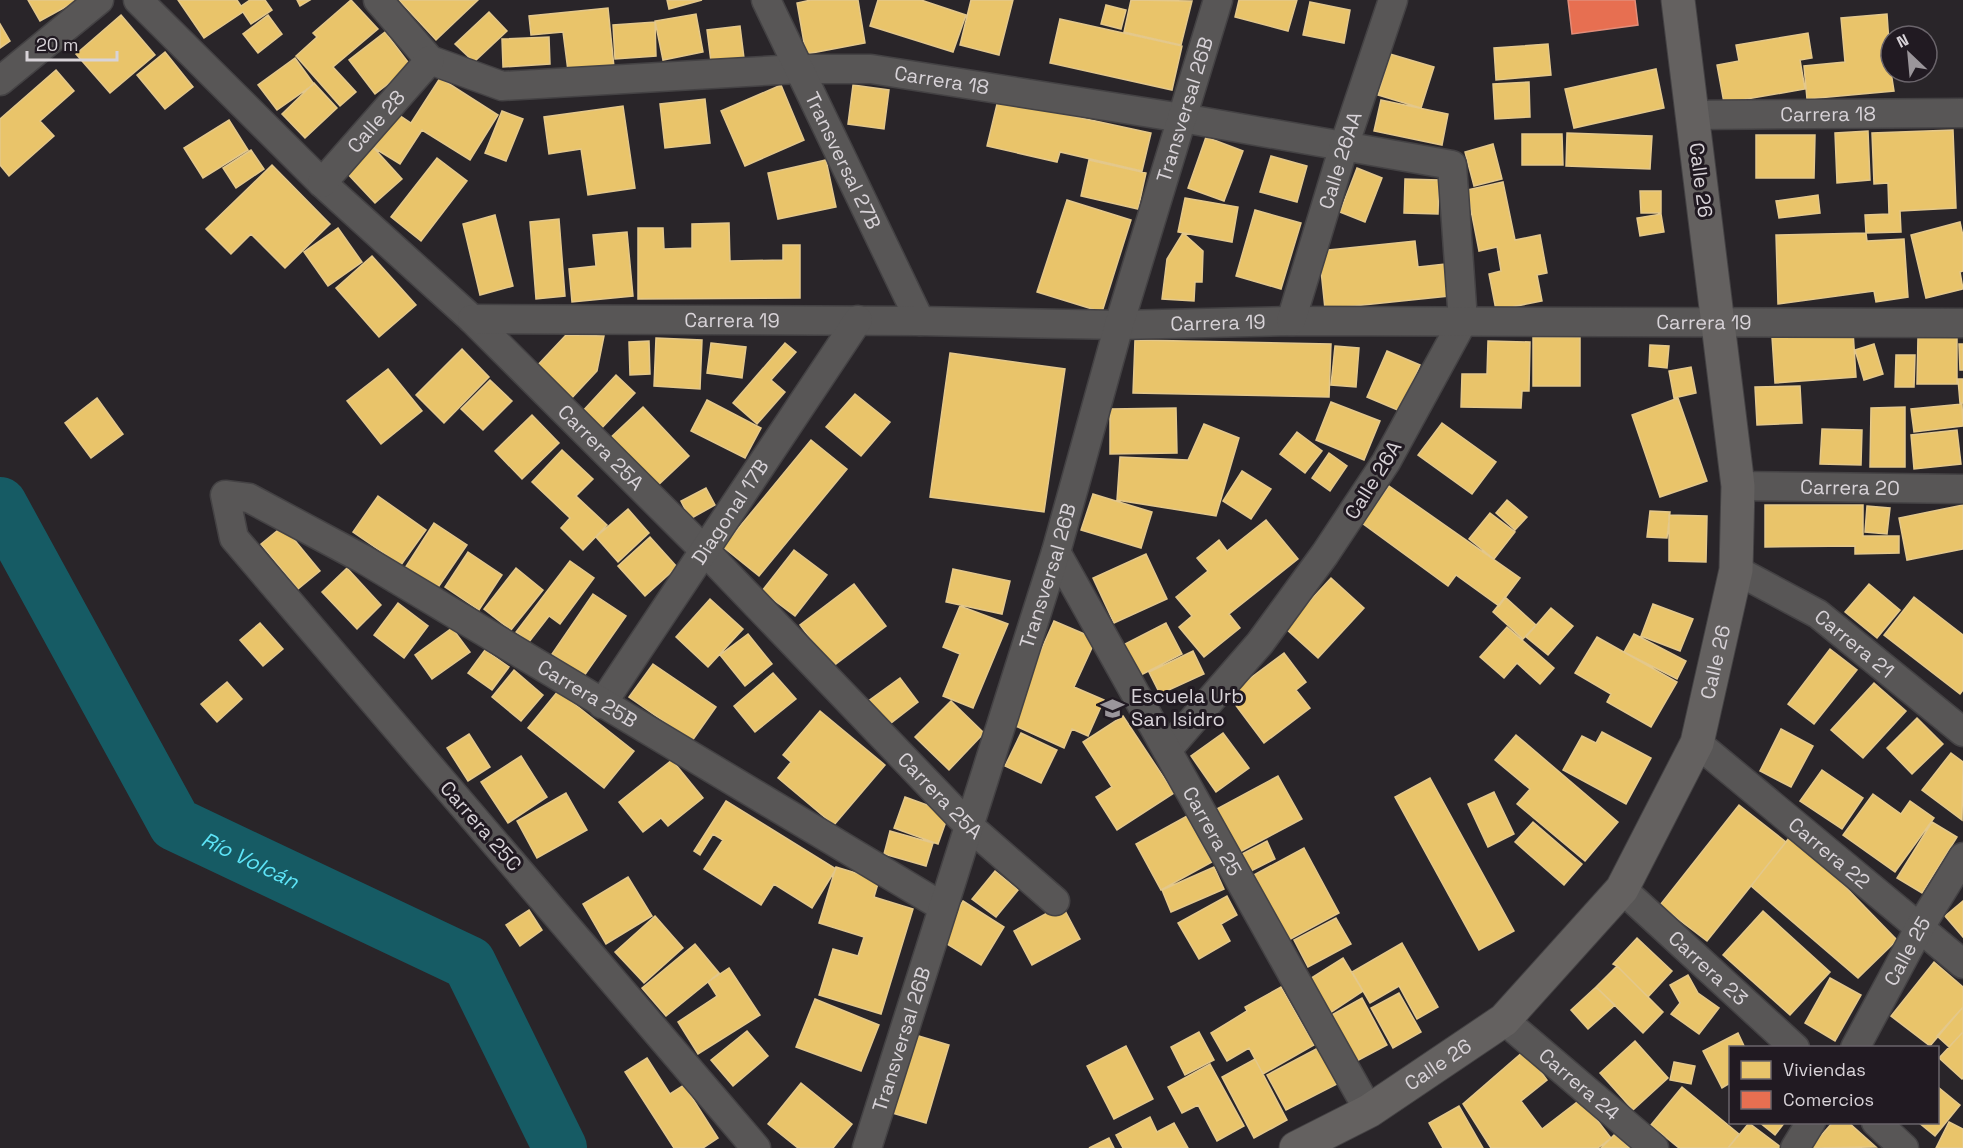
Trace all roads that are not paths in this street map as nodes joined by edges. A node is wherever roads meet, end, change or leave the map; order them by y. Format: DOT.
graph roads {
  1 [pos="99,0"];
  2 [pos="138,0"];
  3 [pos="378,0"];
  4 [pos="766,0"];
  5 [pos="1218,0"];
  6 [pos="1393,0"];
  7 [pos="1678,0"];
  8 [pos="430,60"];
  9 [pos="798,69"];
  10 [pos="0,81"];
  11 [pos="1963,112"];
  12 [pos="1693,115"];
  13 [pos="1182,118"];
  14 [pos="1344,146"];
  15 [pos="322,183"];
  16 [pos="472,319"];
  17 [pos="858,320"];
  18 [pos="920,321"];
  19 [pos="1291,321"];
  20 [pos="1463,321"];
  21 [pos="1719,322"];
  22 [pos="1963,323"];
  23 [pos="1119,325"];
  24 [pos="1738,486"];
  25 [pos="1963,489"];
  26 [pos="225,495"];
  27 [pos="705,550"];
  28 [pos="1056,552"];
  29 [pos="1736,570"];
  30 [pos="603,704"];
  31 [pos="1963,732"];
  32 [pos="1697,743"];
  33 [pos="1167,750"];
  34 [pos="969,826"];
  35 [pos="1963,857"];
  36 [pos="1622,889"];
  37 [pos="1055,901"];
  38 [pos="943,907"];
  39 [pos="1920,927"];
  40 [pos="1963,964"];
  41 [pos="1504,1020"];
  42 [pos="1794,1046"];
  43 [pos="1856,1046"];
  44 [pos="1369,1111"];
  45 [pos="1810,1124"];
  46 [pos="1878,1124"];
  47 [pos="756,1148"];
  48 [pos="867,1148"];
  49 [pos="1296,1148"];
  50 [pos="1654,1148"];
  51 [pos="1795,1148"];
  52 [pos="1904,1148"];
  1 -- 10 [label="street"];
  2 -- 15 [label="street, Carrera 25A"];
  3 -- 8 [label="street"];
  4 -- 9 [label="street, Transversal 27B"];
  5 -- 13 [label="street, Transversal 26B"];
  6 -- 14 [label="street, Calle 26AA"];
  7 -- 12 [label="main road, Calle 26"];
  8 -- 9 [label="street, Carrera 18"];
  8 -- 15 [label="street, Calle 28"];
  9 -- 13 [label="street, Carrera 18"];
  9 -- 18 [label="street, Transversal 27B"];
  11 -- 12 [label="street, Carrera 18"];
  12 -- 21 [label="main road, Calle 26"];
  13 -- 14 [label="street, Carrera 18"];
  13 -- 23 [label="street, Transversal 26B"];
  14 -- 19 [label="street, Calle 26AA"];
  14 -- 20 [label="street, Carrera 18"];
  15 -- 16 [label="street, Carrera 25A"];
  16 -- 17 [label="street, Carrera 19"];
  16 -- 27 [label="street, Carrera 25A"];
  17 -- 18 [label="street, Carrera 19"];
  17 -- 27 [label="street, Diagonal 17B"];
  18 -- 23 [label="street, Carrera 19"];
  19 -- 20 [label="street, Carrera 19"];
  19 -- 23 [label="street, Carrera 19"];
  20 -- 21 [label="street, Carrera 19"];
  20 -- 33 [label="street, Calle 26A"];
  21 -- 22 [label="street, Carrera 19"];
  21 -- 24 [label="main road, Calle 26"];
  23 -- 28 [label="street, Transversal 26B"];
  24 -- 25 [label="street, Carrera 20"];
  24 -- 29 [label="main road, Calle 26"];
  26 -- 30 [label="street, Carrera 25B"];
  26 -- 47 [label="street, Carrera 25C"];
  27 -- 30 [label="street, Diagonal 17B"];
  27 -- 34 [label="street, Carrera 25A"];
  28 -- 33 [label="street, Carrera 25"];
  28 -- 34 [label="street, Transversal 26B"];
  29 -- 31 [label="street, Carrera 21"];
  29 -- 32 [label="main road, Calle 26"];
  30 -- 38 [label="street, Carrera 25B"];
  32 -- 36 [label="main road, Calle 26"];
  32 -- 39 [label="street, Carrera 22"];
  33 -- 44 [label="street, Carrera 25"];
  34 -- 37 [label="street, Carrera 25A"];
  34 -- 38 [label="street, Transversal 26B"];
  35 -- 39 [label="street, Calle 25"];
  36 -- 41 [label="main road, Calle 26"];
  36 -- 42 [label="street, Carrera 23"];
  38 -- 48 [label="street, Transversal 26B"];
  39 -- 40 [label="street, Carrera 22"];
  39 -- 43 [label="street, Calle 25"];
  41 -- 44 [label="main road, Calle 26"];
  41 -- 50 [label="street, Carrera 24"];
  44 -- 49 [label="main road, Calle 26"];
  45 -- 51 [label="street"];
  46 -- 52 [label="street"];
}
